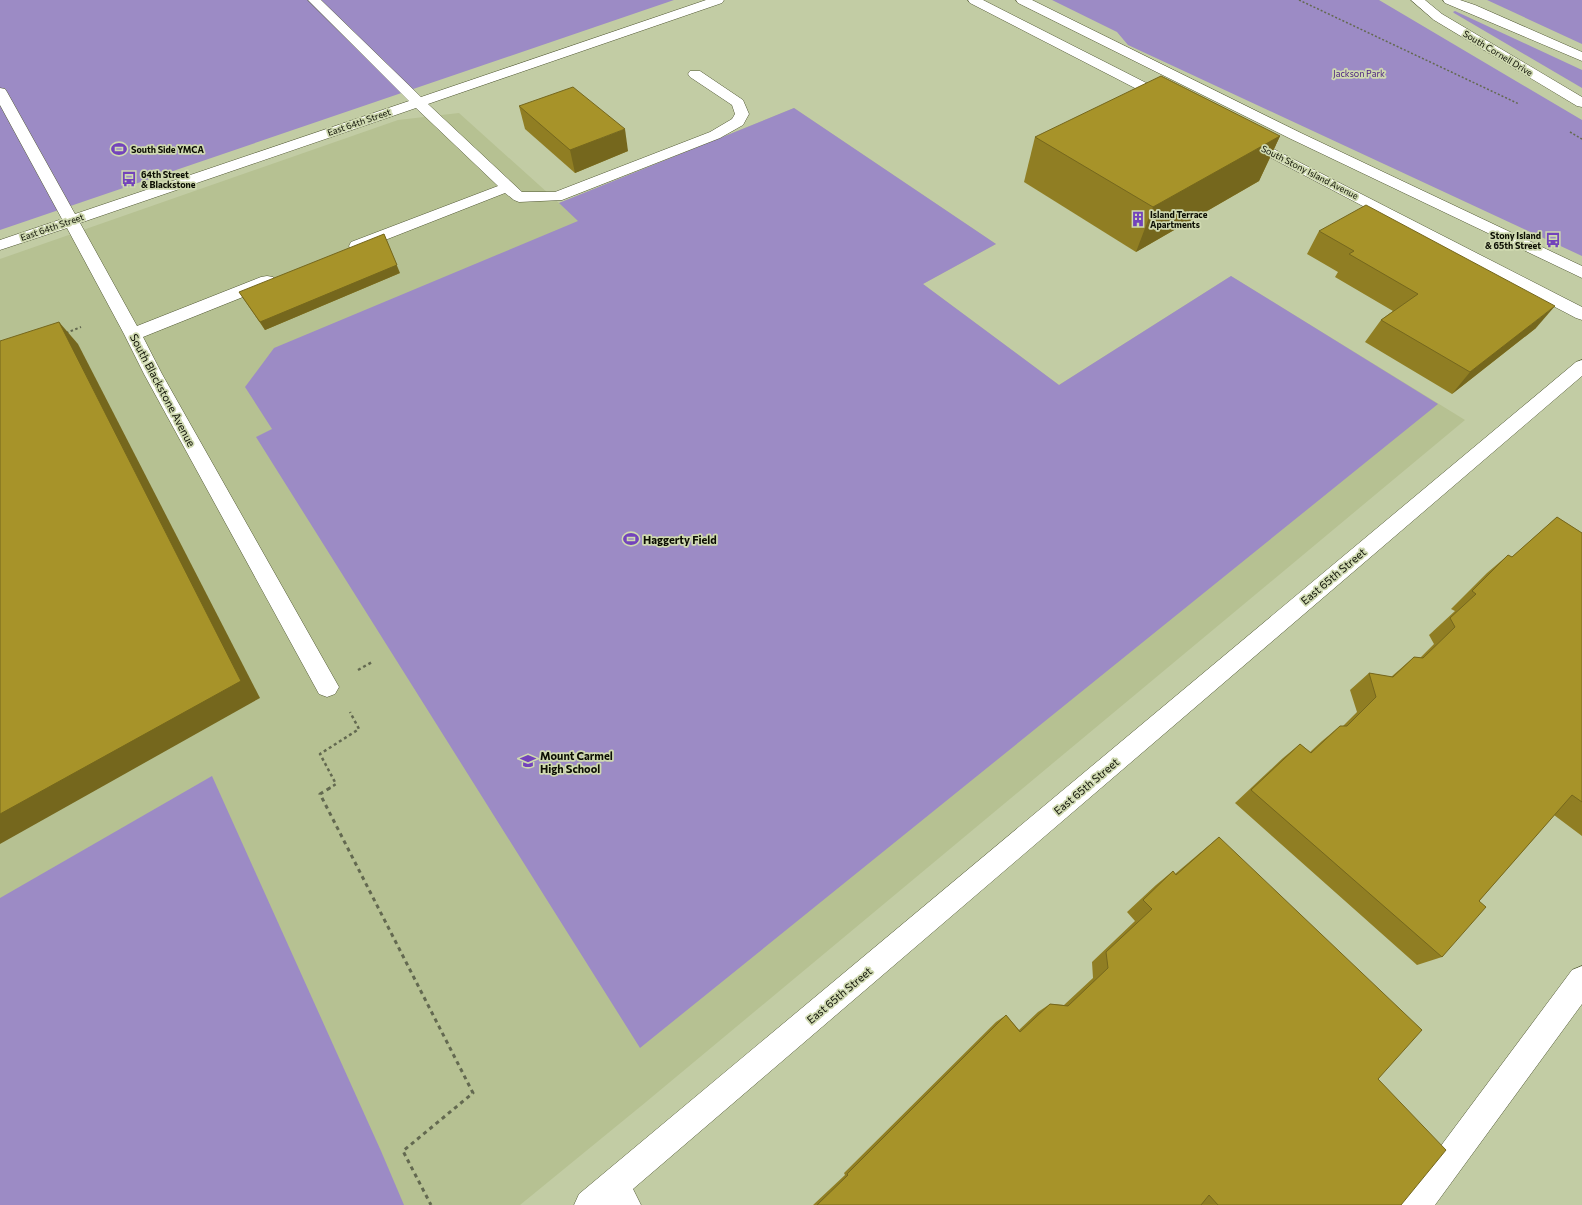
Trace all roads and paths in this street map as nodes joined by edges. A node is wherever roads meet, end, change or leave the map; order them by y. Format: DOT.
graph roads {
  1 [pos="314,0"];
  2 [pos="718,0"];
  3 [pos="974,0"];
  4 [pos="1022,0"];
  5 [pos="1299,0"];
  6 [pos="1417,0"];
  7 [pos="1449,0"];
  8 [pos="1582,56"];
  9 [pos="696,74"];
  10 [pos="0,92"];
  11 [pos="418,102"];
  12 [pos="1176,104"];
  13 [pos="1582,104"];
  14 [pos="1524,106"];
  15 [pos="1232,132"];
  16 [pos="1569,132"];
  17 [pos="1582,139"];
  18 [pos="517,195"];
  19 [pos="70,221"];
  20 [pos="0,245"];
  21 [pos="346,250"];
  22 [pos="1582,273"];
  23 [pos="280,276"];
  24 [pos="1582,314"];
  25 [pos="81,327"];
  26 [pos="133,334"];
  27 [pos="59,335"];
  28 [pos="1582,366"];
  29 [pos="327,687"];
  30 [pos="349,709"];
  31 [pos="1582,980"];
  32 [pos="619,1195"];
  33 [pos="431,1205"];
  34 [pos="590,1205"];
  35 [pos="1416,1205"];
  1 -- 11 [label="main road"];
  2 -- 11 [label="main road, East 64th Street"];
  3 -- 12 [label="main road"];
  4 -- 22 [label="main road"];
  5 -- 14 [label="path"];
  6 -- 13 [label="main road, South Cornell Drive"];
  7 -- 8 [label="main road"];
  9 -- 18 [label="main road"];
  10 -- 19 [label="main road, South Blackstone Avenue"];
  11 -- 18 [label="main road"];
  11 -- 19 [label="main road, East 64th Street"];
  15 -- 24 [label="main road, South Stony Island Avenue"];
  16 -- 17 [label="path"];
  18 -- 21 [label="main road"];
  19 -- 20 [label="main road, East 64th Street"];
  19 -- 26 [label="main road, South Blackstone Avenue"];
  23 -- 26 [label="main road"];
  25 -- 27 [label="path"];
  26 -- 29 [label="main road, South Blackstone Avenue"];
  28 -- 32 [label="main road, East 65th Street"];
  30 -- 33 [label="path"];
  31 -- 35 [label="main road"];
  32 -- 34 [label="main road, East 65th Street"];
}
